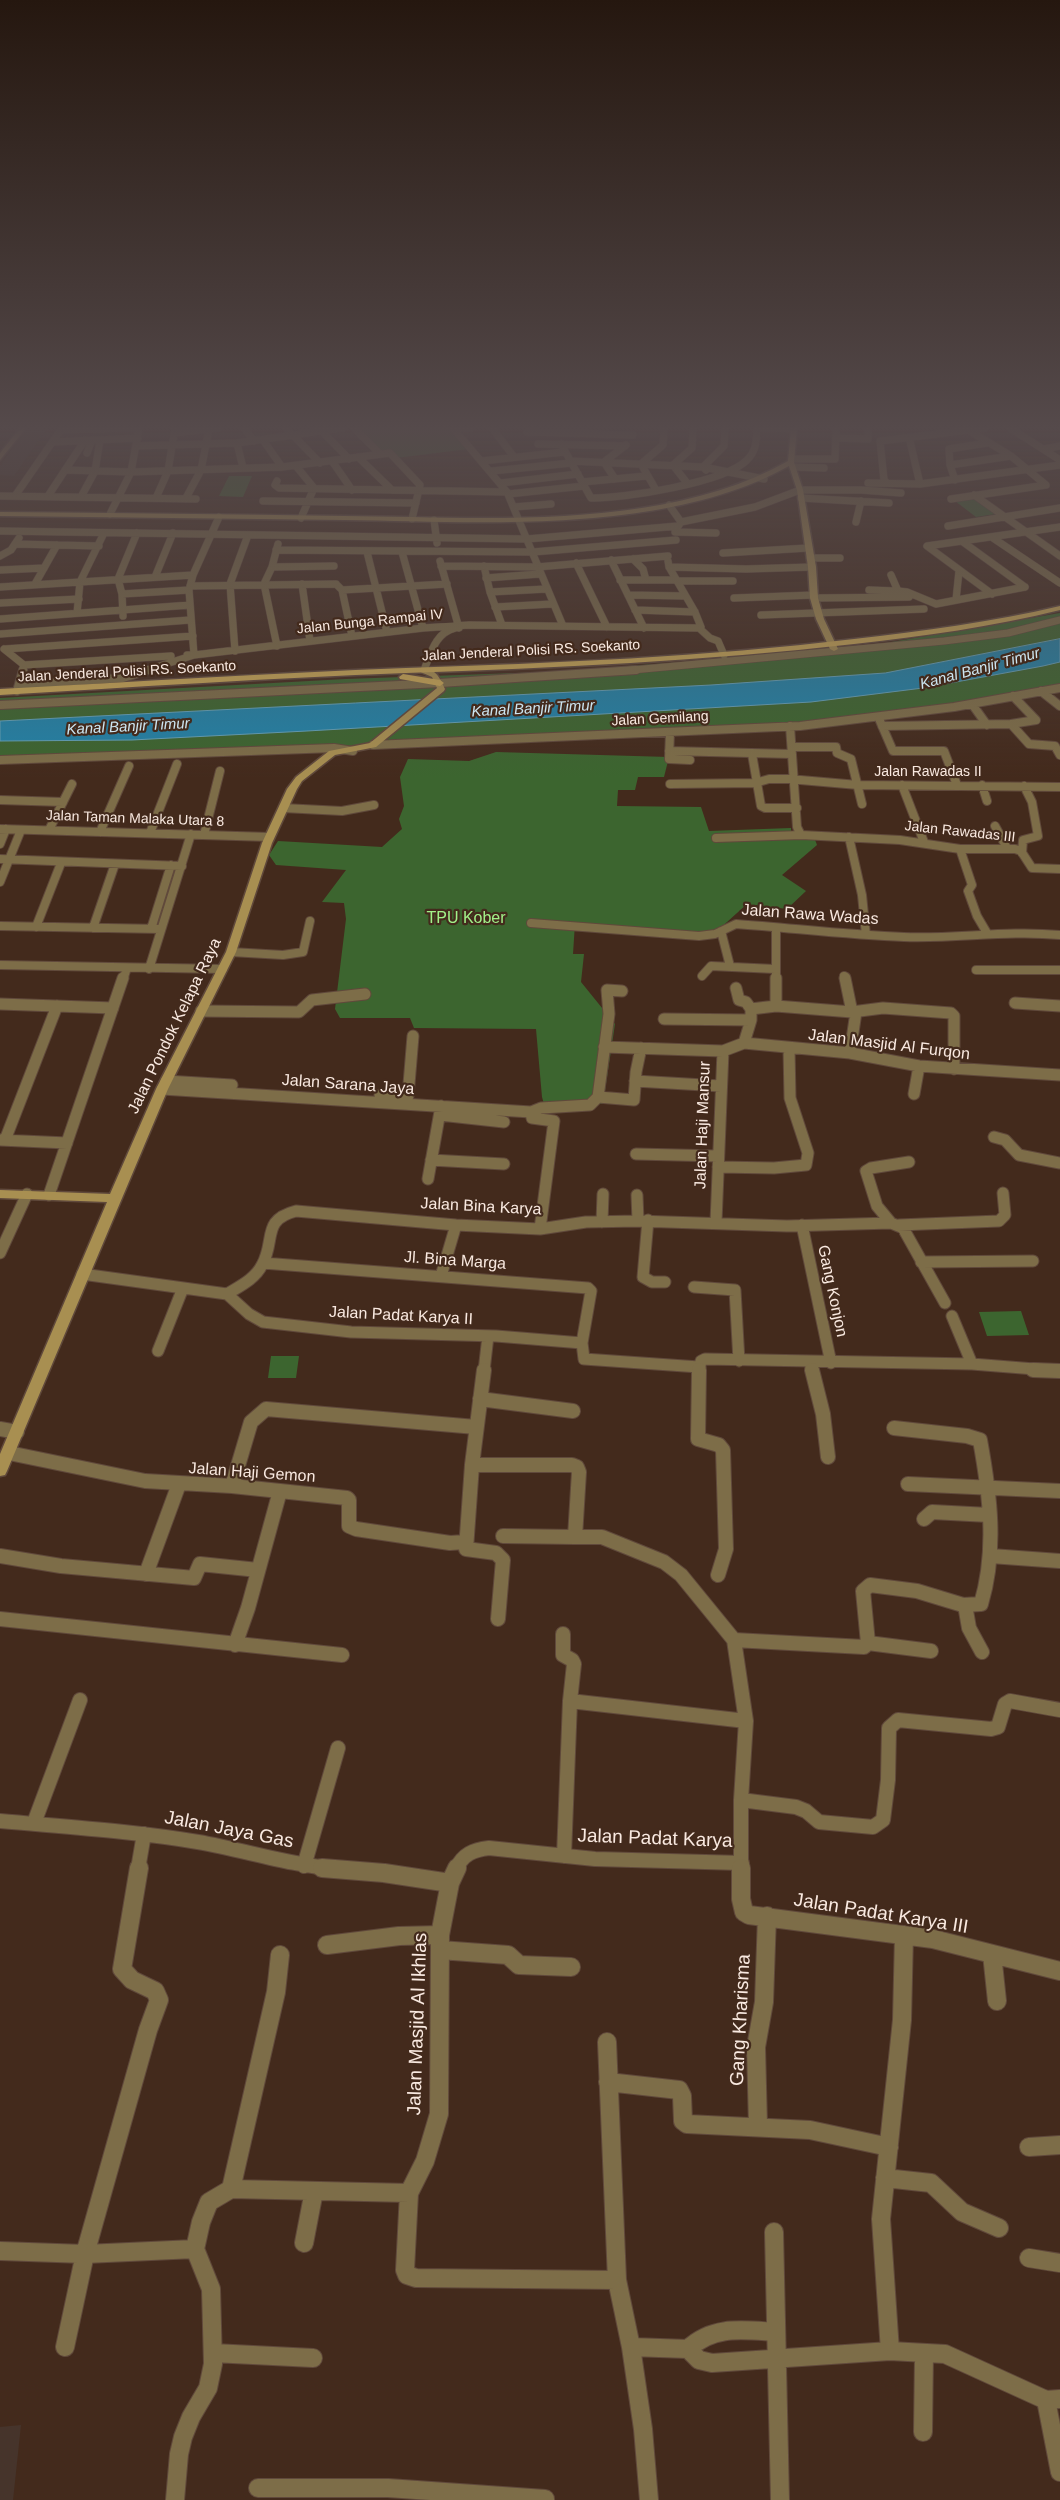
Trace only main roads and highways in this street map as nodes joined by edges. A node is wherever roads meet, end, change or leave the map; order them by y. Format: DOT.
graph roads {
  1 [pos="1060,608"];
  2 [pos="1060,613"];
  3 [pos="833,646"];
  4 [pos="544,669"];
  5 [pos="18,691"];
  6 [pos="0,692"];
  7 [pos="0,698"];
  1 -- 3 [label="main road, Jalan Jenderal Polisi RS. Soekanto"];
  2 -- 3 [label="main road, Jalan Jenderal Polisi RS. Soekanto"];
  3 -- 4 [label="main road, Jalan Jenderal Polisi RS. Soekanto"];
  3 -- 4 [label="main road, Jalan Jenderal Polisi RS. Soekanto"];
  4 -- 5 [label="main road, Jalan Jenderal Polisi RS. Soekanto"];
  4 -- 5 [label="main road, Jalan Jenderal Polisi RS. Soekanto"];
  5 -- 6 [label="main road, Jalan Jenderal Polisi RS. Soekanto"];
  5 -- 7 [label="main road, Jalan Jenderal Polisi RS. Soekanto"];
}
